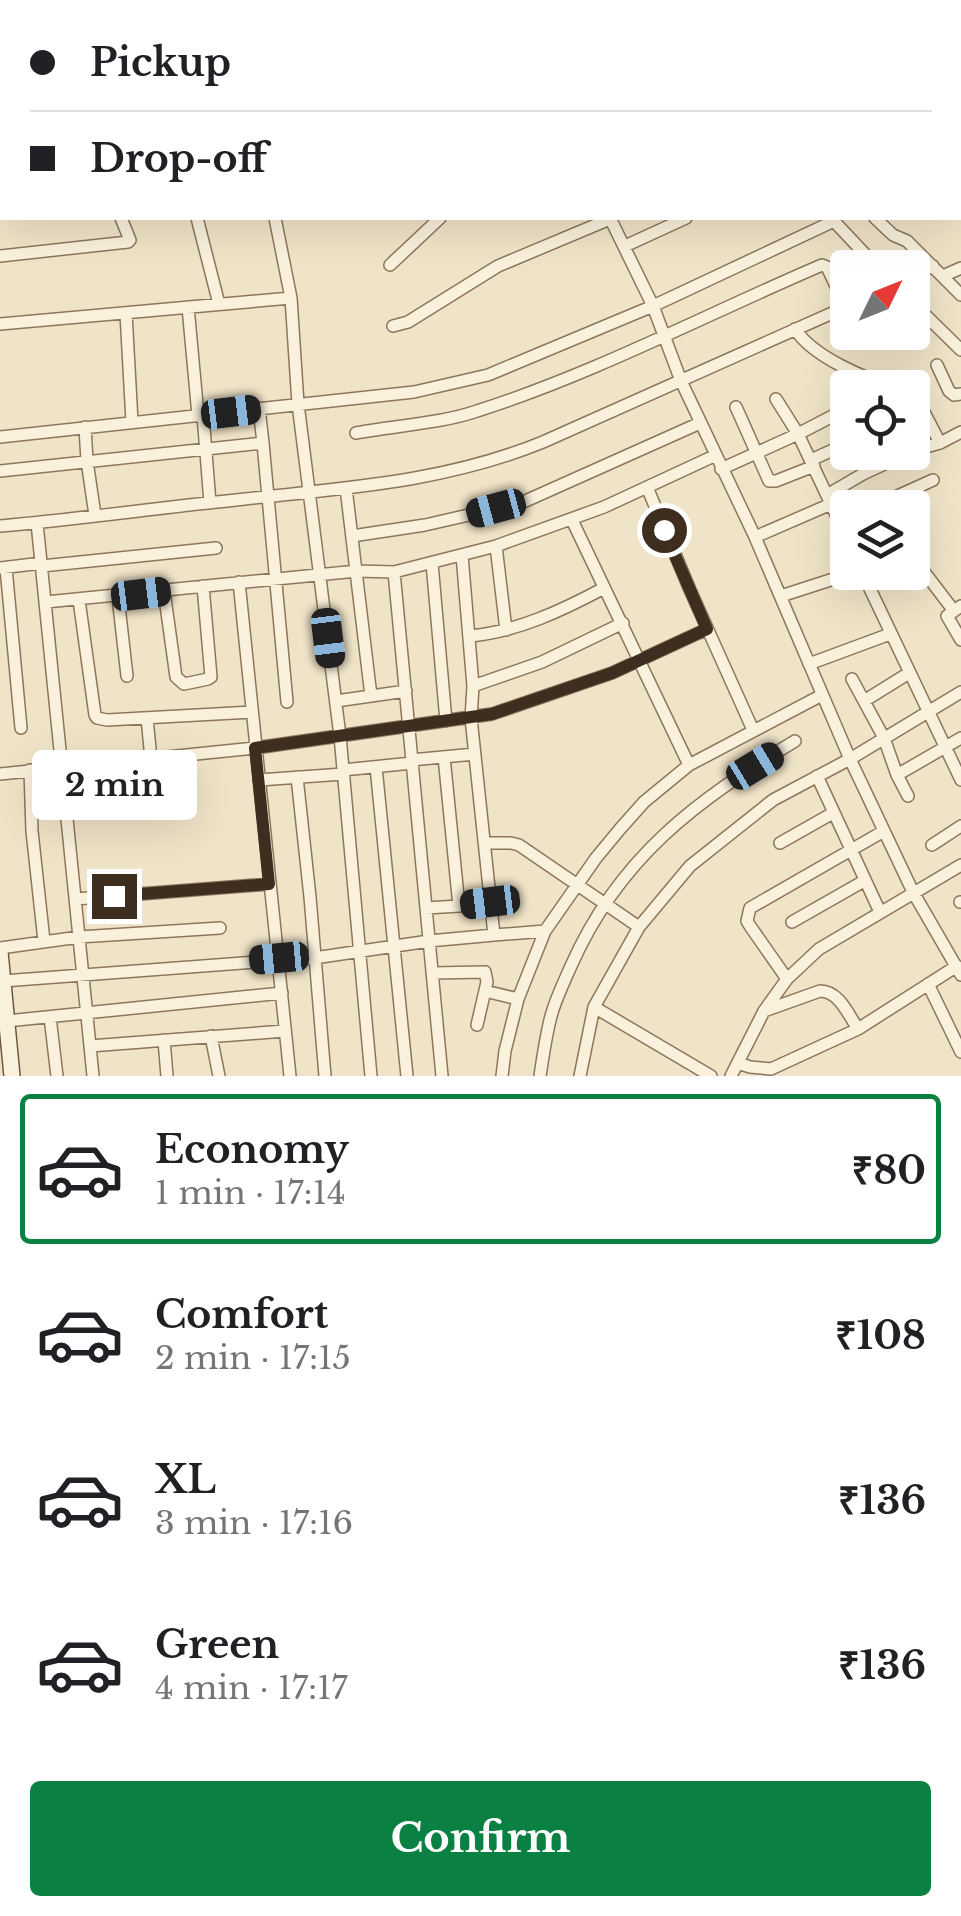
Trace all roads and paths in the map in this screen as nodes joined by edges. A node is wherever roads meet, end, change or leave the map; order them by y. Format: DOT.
graph roads {
  1 [pos="122,220"];
  2 [pos="198,220"];
  3 [pos="275,220"];
  4 [pos="438,220"];
  5 [pos="605,220"];
  6 [pos="611,220"];
  7 [pos="682,220"];
  8 [pos="831,220"];
  9 [pos="834,220"];
  10 [pos="878,220"];
  11 [pos="625,246"];
  12 [pos="861,250"];
  13 [pos="0,256"];
  14 [pos="390,265"];
  15 [pos="933,266"];
  16 [pos="930,268"];
  17 [pos="961,268"];
  18 [pos="830,273"];
  19 [pos="943,276"];
  20 [pos="961,295"];
  21 [pos="291,298"];
  22 [pos="220,304"];
  23 [pos="653,306"];
  24 [pos="188,307"];
  25 [pos="126,313"];
  26 [pos="830,314"];
  27 [pos="930,320"];
  28 [pos="0,324"];
  29 [pos="393,326"];
  30 [pos="795,329"];
  31 [pos="665,336"];
  32 [pos="961,350"];
  33 [pos="937,365"];
  34 [pos="855,370"];
  35 [pos="681,381"];
  36 [pos="961,394"];
  37 [pos="776,398"];
  38 [pos="298,404"];
  39 [pos="736,407"];
  40 [pos="259,408"];
  41 [pos="200,415"];
  42 [pos="830,417"];
  43 [pos="132,422"];
  44 [pos="700,423"];
  45 [pos="930,423"];
  46 [pos="86,427"];
  47 [pos="961,432"];
  48 [pos="356,433"];
  49 [pos="798,434"];
  50 [pos="0,437"];
  51 [pos="940,442"];
  52 [pos="263,443"];
  53 [pos="930,445"];
  54 [pos="206,448"];
  55 [pos="830,452"];
  56 [pos="755,454"];
  57 [pos="714,456"];
  58 [pos="87,461"];
  59 [pos="812,463"];
  60 [pos="721,469"];
  61 [pos="872,470"];
  62 [pos="0,472"];
  63 [pos="933,480"];
  64 [pos="647,487"];
  65 [pos="346,488"];
  66 [pos="911,490"];
  67 [pos="308,492"];
  68 [pos="268,496"];
  69 [pos="829,499"];
  70 [pos="210,503"];
  71 [pos="95,515"];
  72 [pos="572,520"];
  73 [pos="37,523"];
  74 [pos="0,526"];
  75 [pos="352,536"];
  76 [pos="755,537"];
  77 [pos="496,546"];
  78 [pos="216,548"];
  79 [pos="462,555"];
  80 [pos="432,563"];
  81 [pos="42,565"];
  82 [pos="3,568"];
  83 [pos="357,571"];
  84 [pos="394,572"];
  85 [pos="320,575"];
  86 [pos="930,578"];
  87 [pos="277,580"];
  88 [pos="830,581"];
  89 [pos="239,582"];
  90 [pos="203,586"];
  91 [pos="604,588"];
  92 [pos="868,590"];
  93 [pos="164,591"];
  94 [pos="118,596"];
  95 [pos="780,596"];
  96 [pos="80,600"];
  97 [pos="46,602"];
  98 [pos="958,609"];
  99 [pos="622,622"];
  100 [pos="707,629"];
  101 [pos="506,630"];
  102 [pos="890,634"];
  103 [pos="469,636"];
  104 [pos="961,640"];
  105 [pos="640,660"];
  106 [pos="810,664"];
  107 [pos="909,673"];
  108 [pos="127,676"];
  109 [pos="852,678"];
  110 [pos="473,686"];
  111 [pos="406,691"];
  112 [pos="961,692"];
  113 [pos="822,695"];
  114 [pos="370,696"];
  115 [pos="336,701"];
  116 [pos="287,702"];
  117 [pos="864,702"];
  118 [pos="928,711"];
  119 [pos="252,712"];
  120 [pos="147,718"];
  121 [pos="472,718"];
  122 [pos="446,721"];
  123 [pos="408,727"];
  124 [pos="21,728"];
  125 [pos="753,730"];
  126 [pos="340,736"];
  127 [pos="884,738"];
  128 [pos="961,738"];
  129 [pos="795,741"];
  130 [pos="945,747"];
  131 [pos="255,748"];
  132 [pos="475,754"];
  133 [pos="444,757"];
  134 [pos="150,758"];
  135 [pos="850,759"];
  136 [pos="412,762"];
  137 [pos="690,765"];
  138 [pos="63,767"];
  139 [pos="376,767"];
  140 [pos="30,770"];
  141 [pos="343,772"];
  142 [pos="0,774"];
  143 [pos="897,774"];
  144 [pos="816,776"];
  145 [pos="297,777"];
  146 [pos="259,780"];
  147 [pos="961,780"];
  148 [pos="908,796"];
  149 [pos="833,813"];
  150 [pos="961,826"];
  151 [pos="884,831"];
  152 [pos="484,843"];
  153 [pos="780,843"];
  154 [pos="932,845"];
  155 [pos="850,851"];
  156 [pos="961,865"];
  157 [pos="864,881"];
  158 [pos="269,884"];
  159 [pos="577,884"];
  160 [pos="913,892"];
  161 [pos="75,899"];
  162 [pos="490,902"];
  163 [pos="605,903"];
  164 [pos="459,906"];
  165 [pos="426,908"];
  166 [pos="880,912"];
  167 [pos="792,922"];
  168 [pos="638,926"];
  169 [pos="220,928"];
  170 [pos="545,931"];
  171 [pos="494,935"];
  172 [pos="79,937"];
  173 [pos="44,941"];
  174 [pos="429,941"];
  175 [pos="393,946"];
  176 [pos="0,950"];
  177 [pos="358,951"];
  178 [pos="314,956"];
  179 [pos="279,958"];
  180 [pos="959,970"];
  181 [pos="432,973"];
  182 [pos="82,974"];
  183 [pos="787,979"];
  184 [pos="3,981"];
  185 [pos="928,984"];
  186 [pos="486,991"];
  187 [pos="282,993"];
  188 [pos="518,1000"];
  189 [pos="594,1006"];
  190 [pos="764,1011"];
  191 [pos="87,1013"];
  192 [pos="4,1015"];
  193 [pos="50,1016"];
  194 [pos="477,1024"];
  195 [pos="858,1029"];
  196 [pos="285,1031"];
  197 [pos="210,1036"];
  198 [pos="164,1040"];
  199 [pos="90,1046"];
  200 [pos="961,1052"];
  201 [pos="0,1060"];
  202 [pos="738,1063"];
  203 [pos="2,1076"];
  204 [pos="12,1076"];
  205 [pos="57,1076"];
  206 [pos="93,1076"];
  207 [pos="167,1076"];
  208 [pos="218,1076"];
  209 [pos="290,1076"];
  210 [pos="325,1076"];
  211 [pos="371,1076"];
  212 [pos="408,1076"];
  213 [pos="442,1076"];
  214 [pos="502,1076"];
  215 [pos="540,1076"];
  216 [pos="580,1076"];
  217 [pos="711,1076"];
  218 [pos="731,1076"];
  1 -- 13 [label="street"];
  2 -- 22 [label="street"];
  3 -- 21 [label="street"];
  4 -- 14 [label="street"];
  5 -- 29 [label="street"];
  6 -- 11 [label="street"];
  7 -- 11 [label="street"];
  8 -- 23 [label="street"];
  9 -- 12 [label="street"];
  10 -- 15 [label="street"];
  11 -- 23 [label="street"];
  15 -- 16 [label="street"];
  15 -- 19 [label="street"];
  17 -- 19 [label="street"];
  18 -- 31 [label="street"];
  19 -- 20 [label="street"];
  21 -- 22 [label="street"];
  21 -- 38 [label="street"];
  22 -- 24 [label="street"];
  23 -- 31 [label="street"];
  23 -- 38 [label="street"];
  24 -- 25 [label="street"];
  24 -- 41 [label="street"];
  25 -- 28 [label="street"];
  25 -- 43 [label="street"];
  26 -- 30 [label="street"];
  27 -- 32 [label="street"];
  30 -- 34 [label="street"];
  30 -- 35 [label="street"];
  31 -- 35 [label="street"];
  31 -- 48 [label="street"];
  33 -- 36 [label="street"];
  35 -- 44 [label="street"];
  35 -- 65 [label="street"];
  37 -- 49 [label="street"];
  38 -- 40 [label="street"];
  38 -- 67 [label="street"];
  39 -- 56 [label="street"];
  40 -- 41 [label="street"];
  40 -- 52 [label="street"];
  41 -- 43 [label="street"];
  41 -- 54 [label="street"];
  42 -- 49 [label="street"];
  43 -- 46 [label="street"];
  44 -- 57 [label="street"];
  44 -- 75 [label="street"];
  45 -- 51 [label="street"];
  46 -- 50 [label="street"];
  46 -- 58 [label="street"];
  47 -- 51 [label="street"];
  49 -- 56 [label="street"];
  49 -- 59 [label="street"];
  51 -- 53 [label="street"];
  52 -- 54 [label="street"];
  52 -- 68 [label="street"];
  54 -- 58 [label="street"];
  54 -- 70 [label="street"];
  55 -- 59 [label="street"];
  56 -- 59 [label="street"];
  56 -- 60 [label="street"];
  57 -- 60 [label="street"];
  57 -- 64 [label="street"];
  58 -- 62 [label="street"];
  58 -- 71 [label="street"];
  59 -- 69 [label="street"];
  60 -- 76 [label="street"];
  61 -- 69 [label="street"];
  63 -- 66 [label="street"];
  64 -- 72 [label="street"];
  64 -- 100 [label="street"];
  65 -- 67 [label="street"];
  65 -- 75 [label="street"];
  67 -- 68 [label="street"];
  67 -- 85 [label="street"];
  68 -- 70 [label="street"];
  68 -- 87 [label="street"];
  69 -- 76 [label="street"];
  70 -- 71 [label="street"];
  71 -- 73 [label="street"];
  72 -- 77 [label="street"];
  72 -- 91 [label="street"];
  73 -- 74 [label="street"];
  73 -- 81 [label="street"];
  75 -- 83 [label="street"];
  76 -- 95 [label="street"];
  77 -- 79 [label="street"];
  77 -- 101 [label="street"];
  78 -- 81 [label="street"];
  79 -- 80 [label="street"];
  79 -- 103 [label="street"];
  80 -- 84 [label="street"];
  80 -- 122 [label="street"];
  81 -- 82 [label="street"];
  81 -- 97 [label="street"];
  82 -- 124 [label="street"];
  83 -- 84 [label="street"];
  83 -- 85 [label="street"];
  83 -- 114 [label="street"];
  84 -- 111 [label="street"];
  85 -- 87 [label="street"];
  85 -- 115 [label="street"];
  86 -- 98 [label="street"];
  87 -- 89 [label="street"];
  87 -- 116 [label="street"];
  88 -- 95 [label="street"];
  89 -- 90 [label="street"];
  89 -- 119 [label="street"];
  90 -- 93 [label="street"];
  90 -- 93 [label="street"];
  91 -- 99 [label="street"];
  91 -- 101 [label="street"];
  92 -- 102 [label="street"];
  93 -- 94 [label="street"];
  94 -- 96 [label="street"];
  94 -- 108 [label="street"];
  95 -- 106 [label="street"];
  96 -- 97 [label="street"];
  96 -- 120 [label="street"];
  97 -- 138 [label="street"];
  98 -- 104 [label="street"];
  99 -- 105 [label="street"];
  99 -- 110 [label="street"];
  100 -- 105 [label="street"];
  100 -- 125 [label="street"];
  101 -- 103 [label="street"];
  102 -- 106 [label="street"];
  102 -- 107 [label="street"];
  103 -- 110 [label="street"];
  105 -- 121 [label="street"];
  105 -- 137 [label="street"];
  106 -- 113 [label="street"];
  107 -- 117 [label="street"];
  107 -- 118 [label="street"];
  109 -- 117 [label="street"];
  110 -- 121 [label="street"];
  111 -- 114 [label="street"];
  111 -- 123 [label="street"];
  112 -- 118 [label="street"];
  113 -- 125 [label="street"];
  113 -- 135 [label="street"];
  114 -- 115 [label="street"];
  115 -- 126 [label="street"];
  117 -- 127 [label="street"];
  118 -- 127 [label="street"];
  118 -- 130 [label="street"];
  119 -- 120 [label="street"];
  119 -- 131 [label="street"];
  120 -- 134 [label="street"];
  121 -- 122 [label="street"];
  121 -- 132 [label="street"];
  122 -- 123 [label="street"];
  123 -- 126 [label="street"];
  123 -- 136 [label="street"];
  125 -- 137 [label="street"];
  126 -- 131 [label="street"];
  126 -- 141 [label="street"];
  127 -- 135 [label="street"];
  127 -- 143 [label="street"];
  128 -- 130 [label="street"];
  129 -- 163 [label="street"];
  130 -- 143 [label="street"];
  130 -- 147 [label="street"];
  131 -- 134 [label="street"];
  131 -- 146 [label="street"];
  132 -- 133 [label="street"];
  132 -- 152 [label="street"];
  133 -- 136 [label="street"];
  133 -- 164 [label="street"];
  134 -- 138 [label="street"];
  135 -- 144 [label="street"];
  135 -- 151 [label="street"];
  136 -- 139 [label="street"];
  136 -- 165 [label="street"];
  137 -- 159 [label="street"];
  138 -- 140 [label="street"];
  138 -- 161 [label="street"];
  139 -- 141 [label="street"];
  139 -- 175 [label="street"];
  140 -- 142 [label="street"];
  140 -- 173 [label="street"];
  141 -- 145 [label="street"];
  141 -- 177 [label="street"];
  143 -- 148 [label="street"];
  144 -- 149 [label="street"];
  144 -- 168 [label="street"];
  145 -- 146 [label="street"];
  145 -- 178 [label="street"];
  146 -- 158 [label="street"];
  149 -- 153 [label="street"];
  149 -- 155 [label="street"];
  150 -- 154 [label="street"];
  151 -- 155 [label="street"];
  151 -- 160 [label="street"];
  152 -- 159 [label="street"];
  152 -- 162 [label="street"];
  155 -- 157 [label="street"];
  155 -- 183 [label="street"];
  156 -- 160 [label="street"];
  157 -- 166 [label="street"];
  157 -- 167 [label="street"];
  158 -- 161 [label="street"];
  158 -- 179 [label="street"];
  159 -- 163 [label="street"];
  159 -- 170 [label="street"];
  160 -- 166 [label="street"];
  160 -- 180 [label="street"];
  161 -- 172 [label="street"];
  162 -- 164 [label="street"];
  162 -- 171 [label="street"];
  163 -- 168 [label="street"];
  163 -- 215 [label="street"];
  164 -- 165 [label="street"];
  165 -- 174 [label="street"];
  166 -- 183 [label="street"];
  168 -- 189 [label="street"];
  169 -- 172 [label="street"];
  170 -- 171 [label="street"];
  170 -- 188 [label="street"];
  171 -- 174 [label="street"];
  172 -- 173 [label="street"];
  172 -- 182 [label="street"];
  173 -- 176 [label="street"];
  174 -- 175 [label="street"];
  174 -- 181 [label="street"];
  175 -- 177 [label="street"];
  175 -- 212 [label="street"];
  176 -- 184 [label="street"];
  177 -- 178 [label="street"];
  177 -- 211 [label="street"];
  178 -- 179 [label="street"];
  178 -- 210 [label="street"];
  179 -- 182 [label="street"];
  179 -- 187 [label="street"];
  180 -- 185 [label="street"];
  181 -- 186 [label="street"];
  181 -- 213 [label="street"];
  182 -- 184 [label="street"];
  182 -- 191 [label="street"];
  183 -- 190 [label="street"];
  184 -- 192 [label="street"];
  185 -- 195 [label="street"];
  185 -- 200 [label="street"];
  186 -- 188 [label="street"];
  186 -- 194 [label="street"];
  187 -- 191 [label="street"];
  187 -- 196 [label="street"];
  188 -- 214 [label="street"];
  189 -- 216 [label="street"];
  189 -- 217 [label="street"];
  190 -- 195 [label="street"];
  190 -- 202 [label="street"];
  191 -- 193 [label="street"];
  191 -- 199 [label="street"];
  192 -- 193 [label="street"];
  192 -- 204 [label="street"];
  193 -- 205 [label="street"];
  195 -- 202 [label="street"];
  196 -- 197 [label="street"];
  196 -- 209 [label="street"];
  197 -- 198 [label="street"];
  197 -- 208 [label="street"];
  198 -- 199 [label="street"];
  198 -- 207 [label="street"];
  199 -- 206 [label="street"];
  201 -- 203 [label="street"];
  202 -- 218 [label="street"];
}
